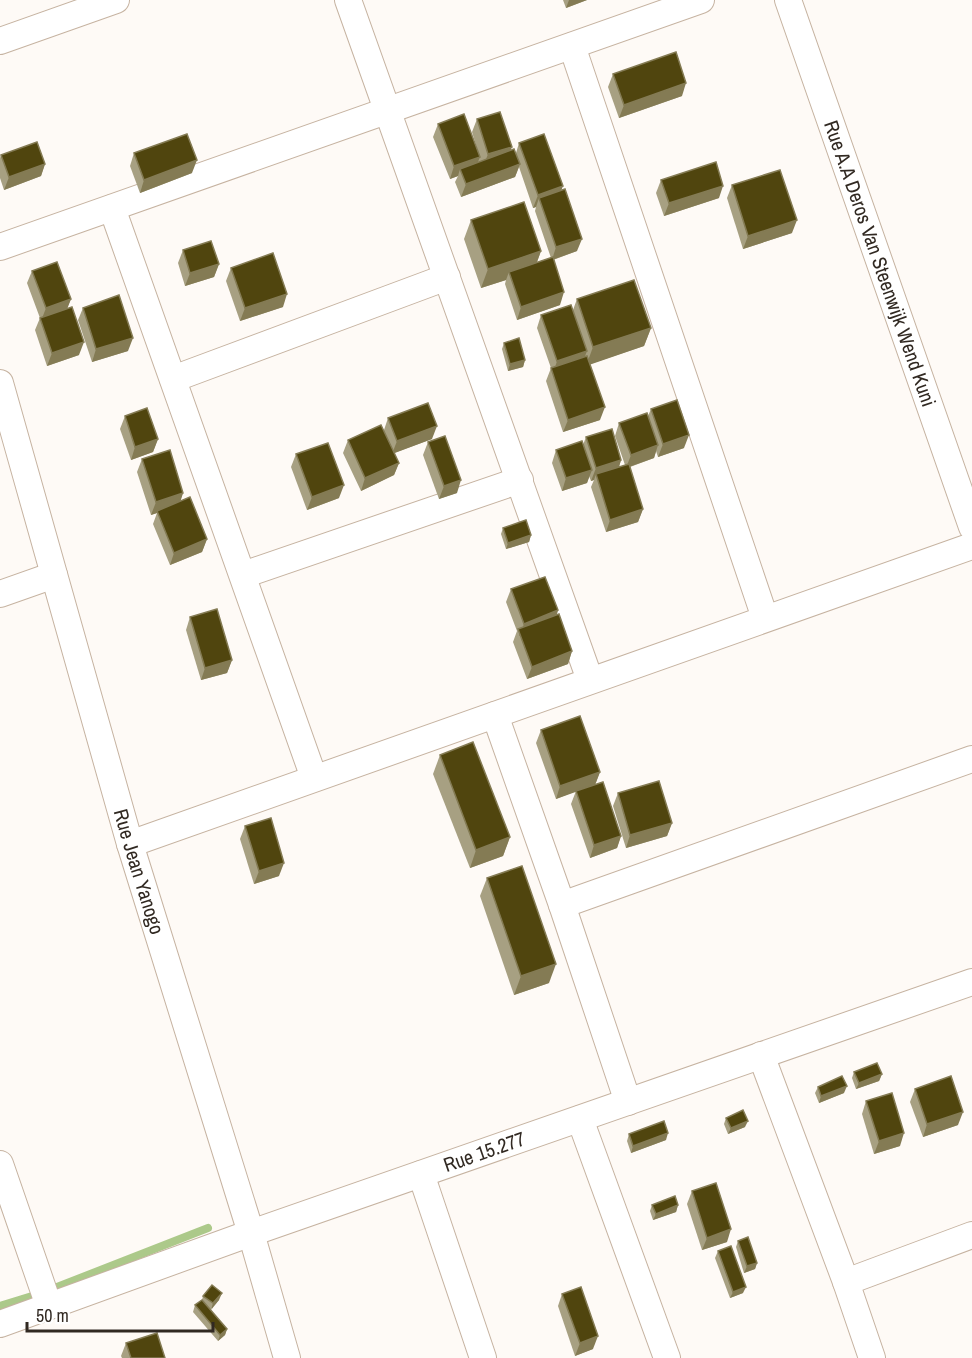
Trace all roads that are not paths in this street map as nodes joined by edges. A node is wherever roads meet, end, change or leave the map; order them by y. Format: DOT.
graph roads {
  1 [pos="116,0"];
  2 [pos="348,0"];
  3 [pos="701,0"];
  4 [pos="788,0"];
  5 [pos="0,41"];
  6 [pos="572,46"];
  7 [pos="388,111"];
  8 [pos="112,208"];
  9 [pos="0,247"];
  10 [pos="447,277"];
  11 [pos="173,379"];
  12 [pos="0,383"];
  13 [pos="520,480"];
  14 [pos="972,527"];
  15 [pos="972,546"];
  16 [pos="54,575"];
  17 [pos="243,575"];
  18 [pos="0,594"];
  19 [pos="765,618"];
  20 [pos="590,680"];
  21 [pos="495,715"];
  22 [pos="972,759"];
  23 [pos="314,778"];
  24 [pos="130,844"];
  25 [pos="562,905"];
  26 [pos="972,982"];
  27 [pos="761,1055"];
  28 [pos="628,1102"];
  29 [pos="580,1119"];
  30 [pos="0,1164"];
  31 [pos="421,1174"];
  32 [pos="251,1233"];
  33 [pos="972,1235"];
  34 [pos="846,1282"];
  35 [pos="50,1306"];
  36 [pos="0,1324"];
  37 [pos="287,1358"];
  38 [pos="483,1358"];
  39 [pos="668,1358"];
  40 [pos="872,1358"];
  1 -- 5 [label="street"];
  2 -- 7 [label="street"];
  3 -- 6 [label="street"];
  4 -- 14 [label="street, Rue A.A Deros Van Steenwijk Wend Kuni"];
  6 -- 7 [label="street"];
  6 -- 19 [label="street"];
  7 -- 8 [label="street"];
  7 -- 10 [label="street"];
  8 -- 9 [label="street"];
  8 -- 11 [label="street"];
  10 -- 11 [label="street"];
  10 -- 13 [label="street"];
  11 -- 17 [label="street"];
  12 -- 16 [label="street, Rue Jean Yanogo"];
  13 -- 17 [label="street"];
  13 -- 20 [label="street"];
  15 -- 19 [label="street"];
  16 -- 18 [label="street"];
  16 -- 24 [label="street, Rue Jean Yanogo"];
  17 -- 23 [label="street"];
  19 -- 20 [label="street"];
  20 -- 21 [label="street"];
  21 -- 23 [label="street"];
  21 -- 25 [label="street"];
  22 -- 25 [label="street"];
  23 -- 24 [label="street"];
  24 -- 32 [label="street, Rue Jean Yanogo"];
  25 -- 28 [label="street"];
  26 -- 27 [label="street, Rue 15.277"];
  27 -- 28 [label="street, Rue 15.277"];
  27 -- 34 [label="street"];
  28 -- 29 [label="street, Rue 15.277"];
  29 -- 31 [label="street, Rue 15.277"];
  29 -- 39 [label="street"];
  30 -- 35 [label="street"];
  31 -- 32 [label="street, Rue 15.277"];
  31 -- 38 [label="street"];
  32 -- 35 [label="street, Rue 15.277"];
  32 -- 37 [label="street, Rue Jean Yanogo"];
  33 -- 34 [label="street"];
  34 -- 40 [label="street"];
  35 -- 36 [label="street, Rue 15.277"];
}
